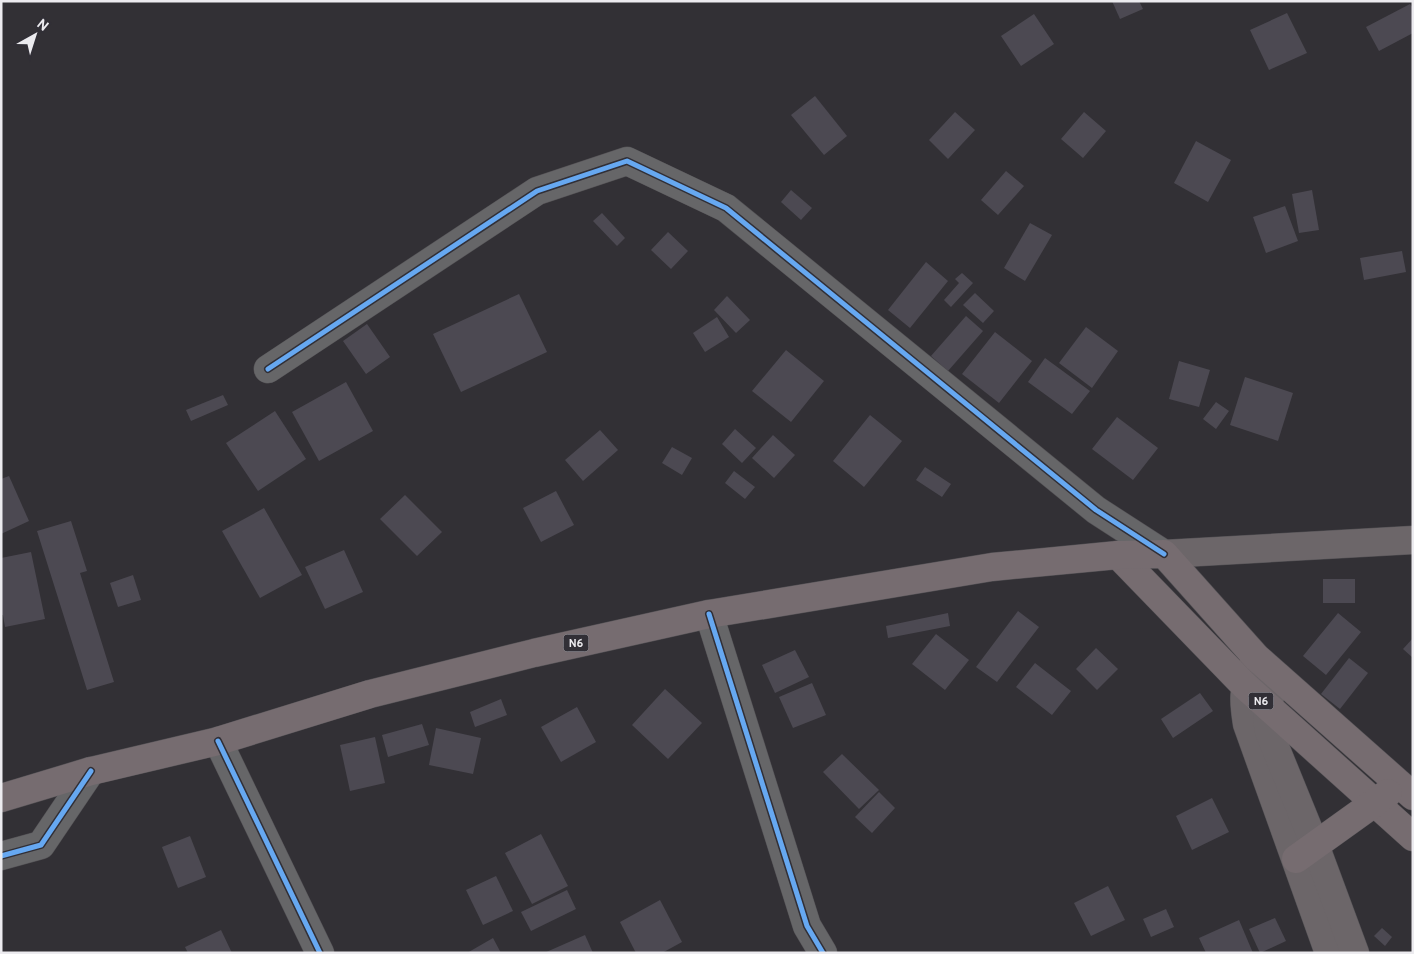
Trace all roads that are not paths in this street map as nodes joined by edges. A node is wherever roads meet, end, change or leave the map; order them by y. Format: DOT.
graph roads {
  1 [pos="268,369"];
  2 [pos="1096,510"];
  3 [pos="1413,540"];
  4 [pos="1164,554"];
  5 [pos="1118,555"];
  6 [pos="709,614"];
  7 [pos="1256,656"];
  8 [pos="1277,676"];
  9 [pos="1245,686"];
  10 [pos="1266,706"];
  11 [pos="218,741"];
  12 [pos="91,771"];
  13 [pos="1406,790"];
  14 [pos="1,798"];
  15 [pos="1375,804"];
  16 [pos="1413,837"];
  17 [pos="1306,852"];
  18 [pos="1,856"];
  19 [pos="320,953"];
  20 [pos="822,953"];
  21 [pos="1329,953"];
  22 [pos="1355,953"];
  1 -- 2 [label="street"];
  2 -- 4 [label="street"];
  2 -- 5 [label="street"];
  3 -- 4 [label="main road"];
  4 -- 5 [label="highway, N6"];
  4 -- 7 [label="highway, N6"];
  5 -- 6 [label="highway, N6"];
  5 -- 9 [label="highway, N6"];
  6 -- 11 [label="highway, N6"];
  6 -- 20 [label="street"];
  7 -- 8 [label="highway, N6"];
  7 -- 9 [label="main road"];
  8 -- 10 [label="main road"];
  8 -- 13 [label="highway, N6"];
  9 -- 10 [label="highway, N6"];
  9 -- 17 [label="main road"];
  10 -- 15 [label="highway, N6"];
  10 -- 17 [label="main road"];
  11 -- 12 [label="highway, N6"];
  11 -- 19 [label="street"];
  12 -- 14 [label="highway, N6"];
  12 -- 18 [label="street"];
  13 -- 15 [label="highway"];
  15 -- 16 [label="highway, N6"];
  15 -- 17 [label="highway"];
  17 -- 21 [label="main road"];
  17 -- 22 [label="main road"];
}
